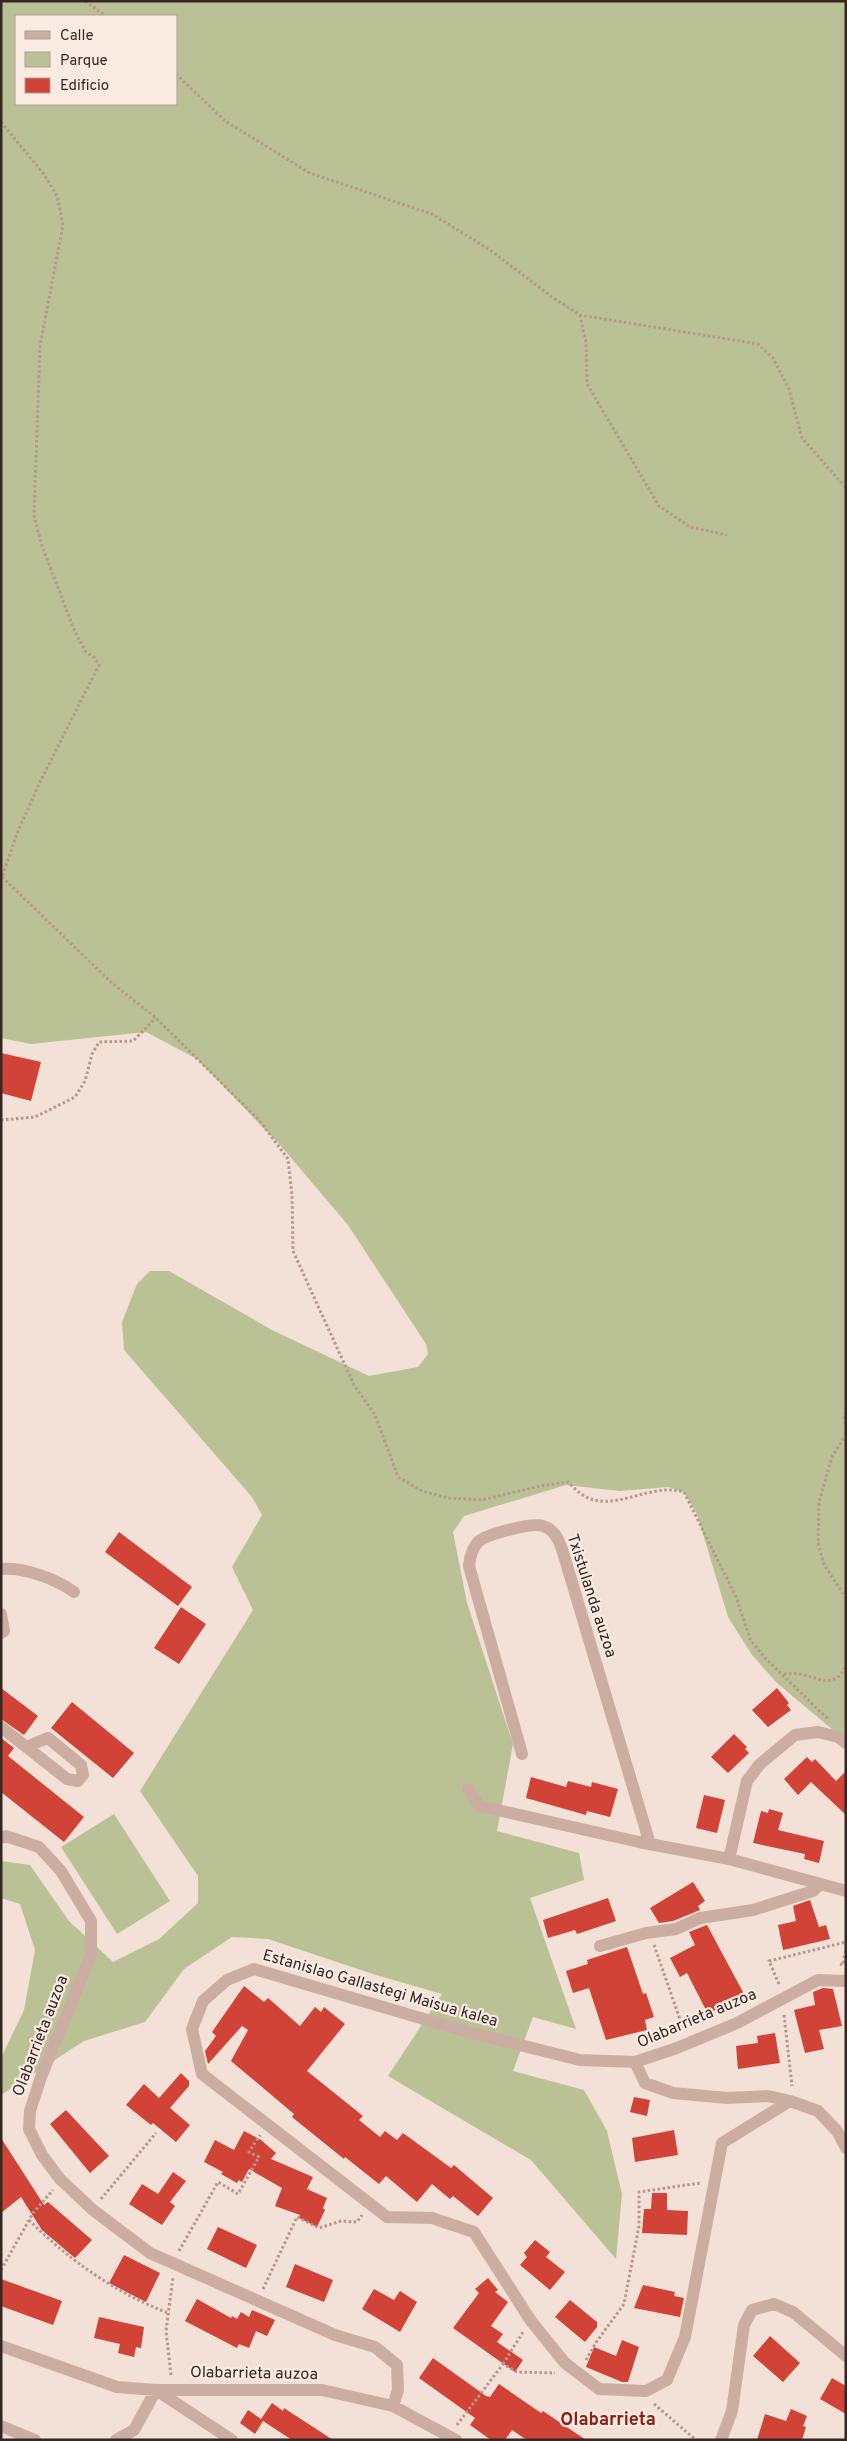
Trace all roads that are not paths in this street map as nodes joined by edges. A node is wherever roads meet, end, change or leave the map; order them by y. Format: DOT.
graph roads {
  1 [pos="1,1569"];
  2 [pos="74,1592"];
  3 [pos="1,1614"];
  4 [pos="1,1633"];
  5 [pos="1,1727"];
  6 [pos="846,1743"];
  7 [pos="26,1746"];
  8 [pos="522,1754"];
  9 [pos="468,1789"];
  10 [pos="1,1838"];
  11 [pos="650,1844"];
  12 [pos="729,1859"];
  13 [pos="820,1884"];
  14 [pos="846,1891"];
  15 [pos="600,1946"];
  16 [pos="846,1981"];
  17 [pos="635,2062"];
  18 [pos="790,2101"];
  19 [pos="846,2148"];
  20 [pos="1,2346"];
  21 [pos="846,2356"];
  22 [pos="156,2390"];
  23 [pos="393,2406"];
  24 [pos="1,2426"];
  25 [pos="453,2438"];
  26 [pos="34,2440"];
  27 [pos="116,2440"];
  28 [pos="232,2440"];
  29 [pos="721,2440"];
  1 -- 2 [label="street"];
  3 -- 4 [label="street"];
  5 -- 7 [label="street"];
  6 -- 12 [label="street"];
  8 -- 11 [label="street, Txistulanda auzoa"];
  9 -- 11 [label="street"];
  10 -- 23 [label="street, Olabarrieta auzoa"];
  11 -- 12 [label="street"];
  12 -- 13 [label="street"];
  13 -- 14 [label="street"];
  13 -- 15 [label="street"];
  16 -- 17 [label="street, Olabarrieta auzoa"];
  17 -- 18 [label="street, Olabarrieta auzoa"];
  17 -- 18 [label="street, Estanislao Gallastegi Maisua kalea"];
  18 -- 19 [label="street, Olabarrieta auzoa"];
  20 -- 22 [label="street, Olabarrieta auzoa"];
  21 -- 29 [label="street"];
  22 -- 23 [label="street, Olabarrieta auzoa"];
  22 -- 27 [label="street"];
  22 -- 28 [label="street, Olabarrieta auzoa"];
  23 -- 25 [label="street, Olabarrieta auzoa"];
  24 -- 26 [label="street"];
}
